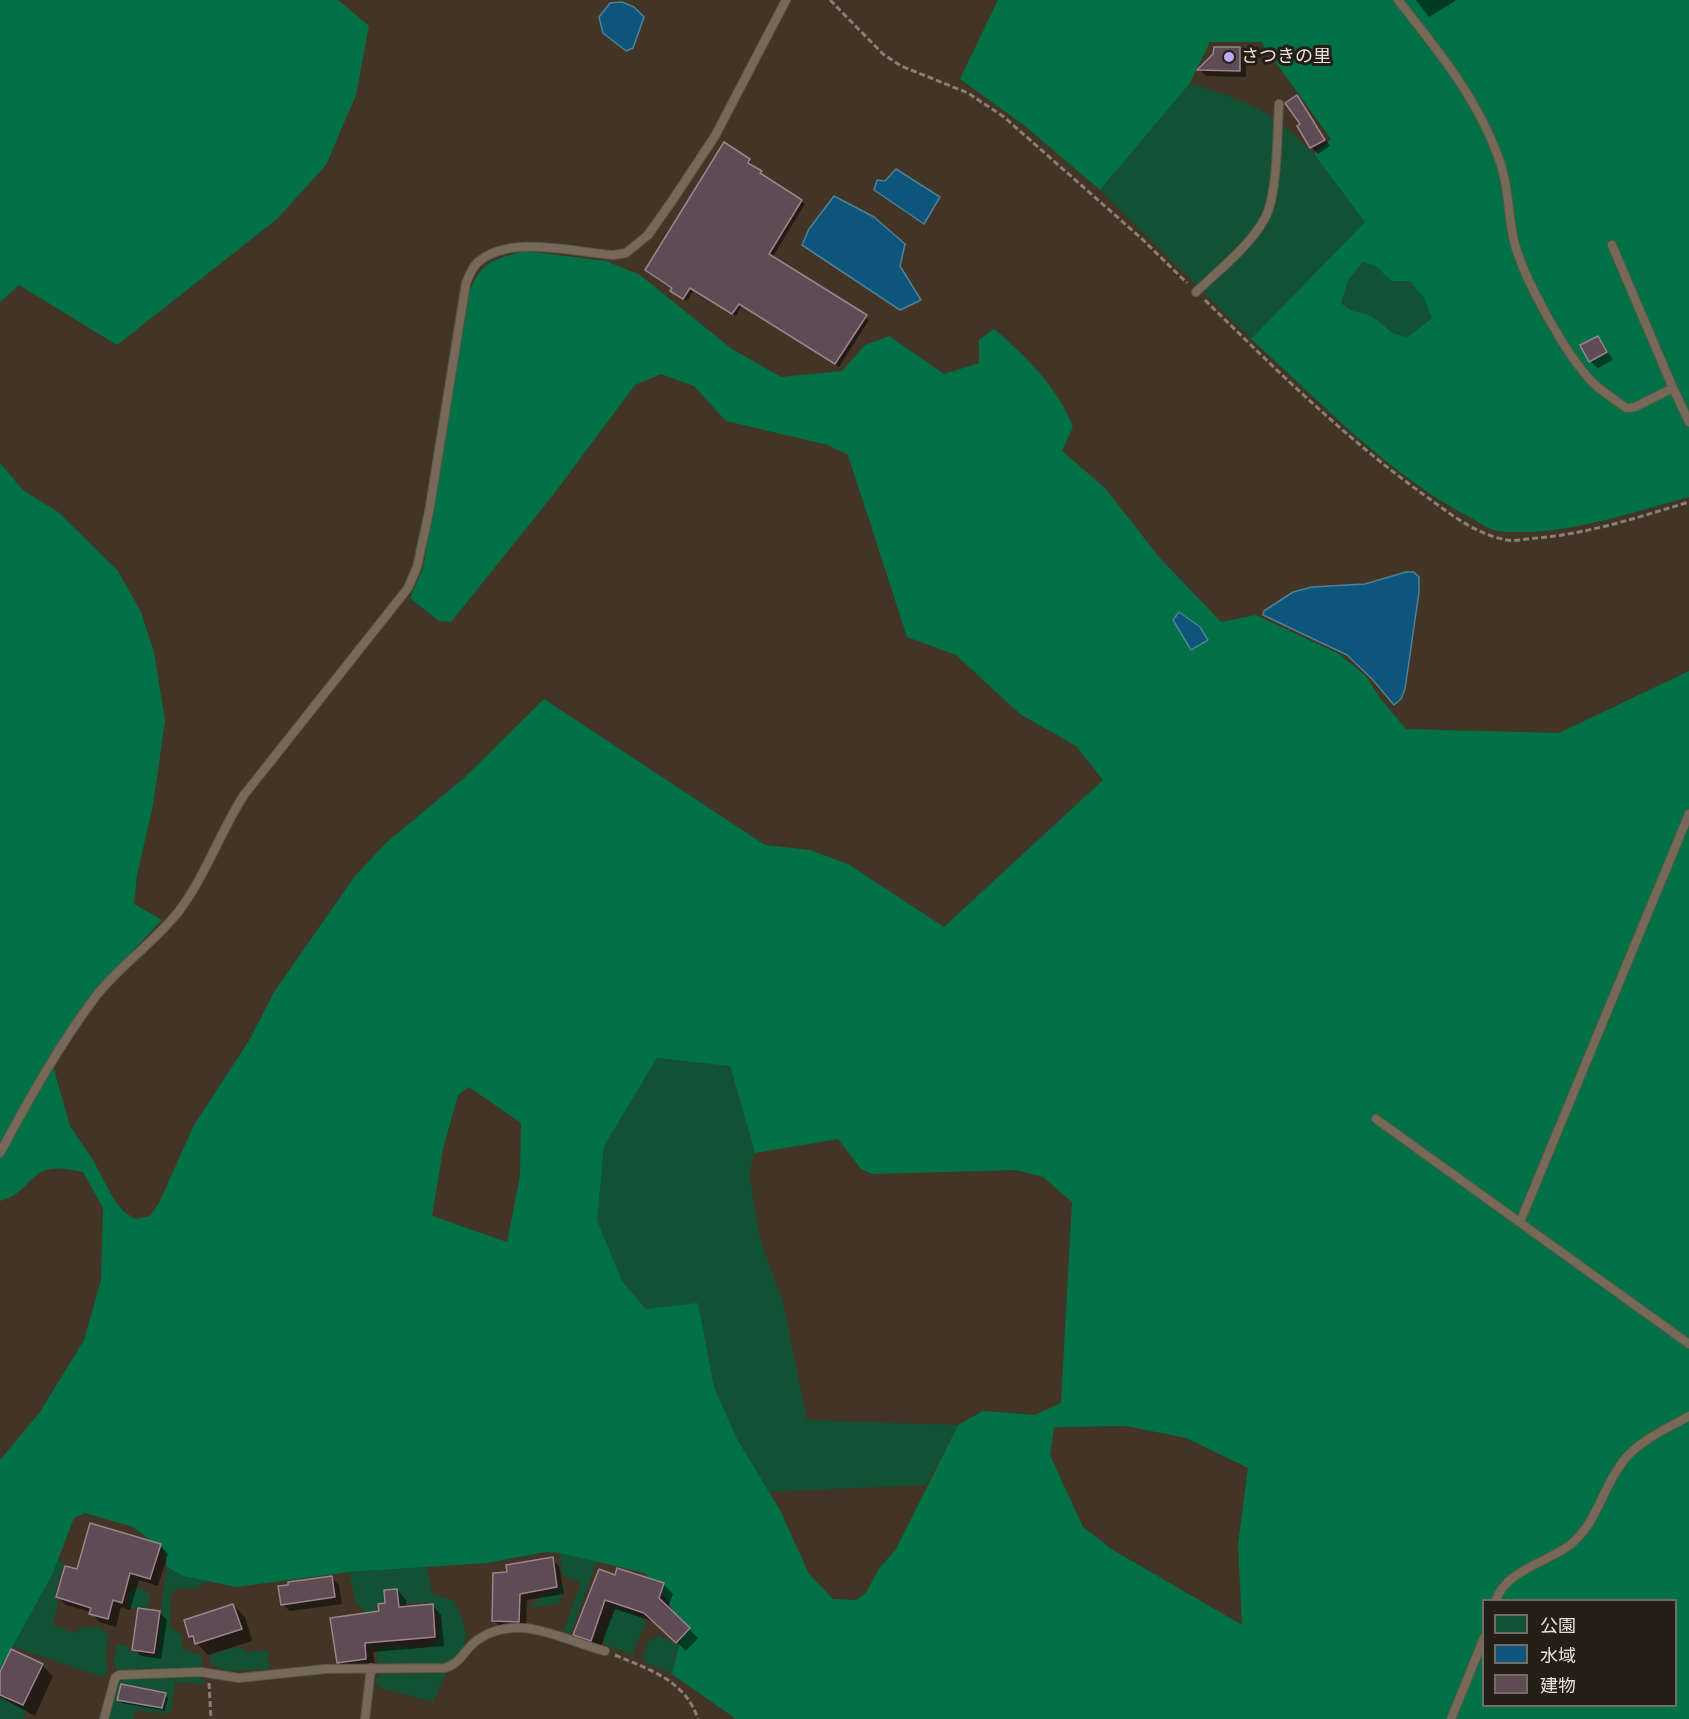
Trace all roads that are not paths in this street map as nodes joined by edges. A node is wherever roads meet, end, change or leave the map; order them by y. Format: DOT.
graph roads {
  1 [pos="786,0"];
  2 [pos="1398,0"];
  3 [pos="1279,104"];
  4 [pos="1612,245"];
  5 [pos="1196,292"];
  6 [pos="1673,388"];
  7 [pos="1689,422"];
  8 [pos="1689,814"];
  9 [pos="1376,1119"];
  10 [pos="0,1153"];
  11 [pos="1520,1222"];
  12 [pos="1689,1344"];
  13 [pos="1689,1416"];
  14 [pos="1496,1599"];
  15 [pos="1482,1643"];
  16 [pos="605,1651"];
  17 [pos="371,1668"];
  18 [pos="104,1719"];
  19 [pos="365,1719"];
  20 [pos="1451,1719"];
  1 -- 10 [label="lane"];
  2 -- 6 [label="lane"];
  3 -- 5 [label="lane"];
  4 -- 6 [label="lane"];
  6 -- 7 [label="lane"];
  8 -- 11 [label="lane"];
  9 -- 11 [label="lane"];
  11 -- 12 [label="lane"];
  13 -- 14 [label="lane"];
  15 -- 20 [label="lane"];
  16 -- 17 [label="lane"];
  17 -- 18 [label="lane"];
  17 -- 19 [label="lane"];
}
